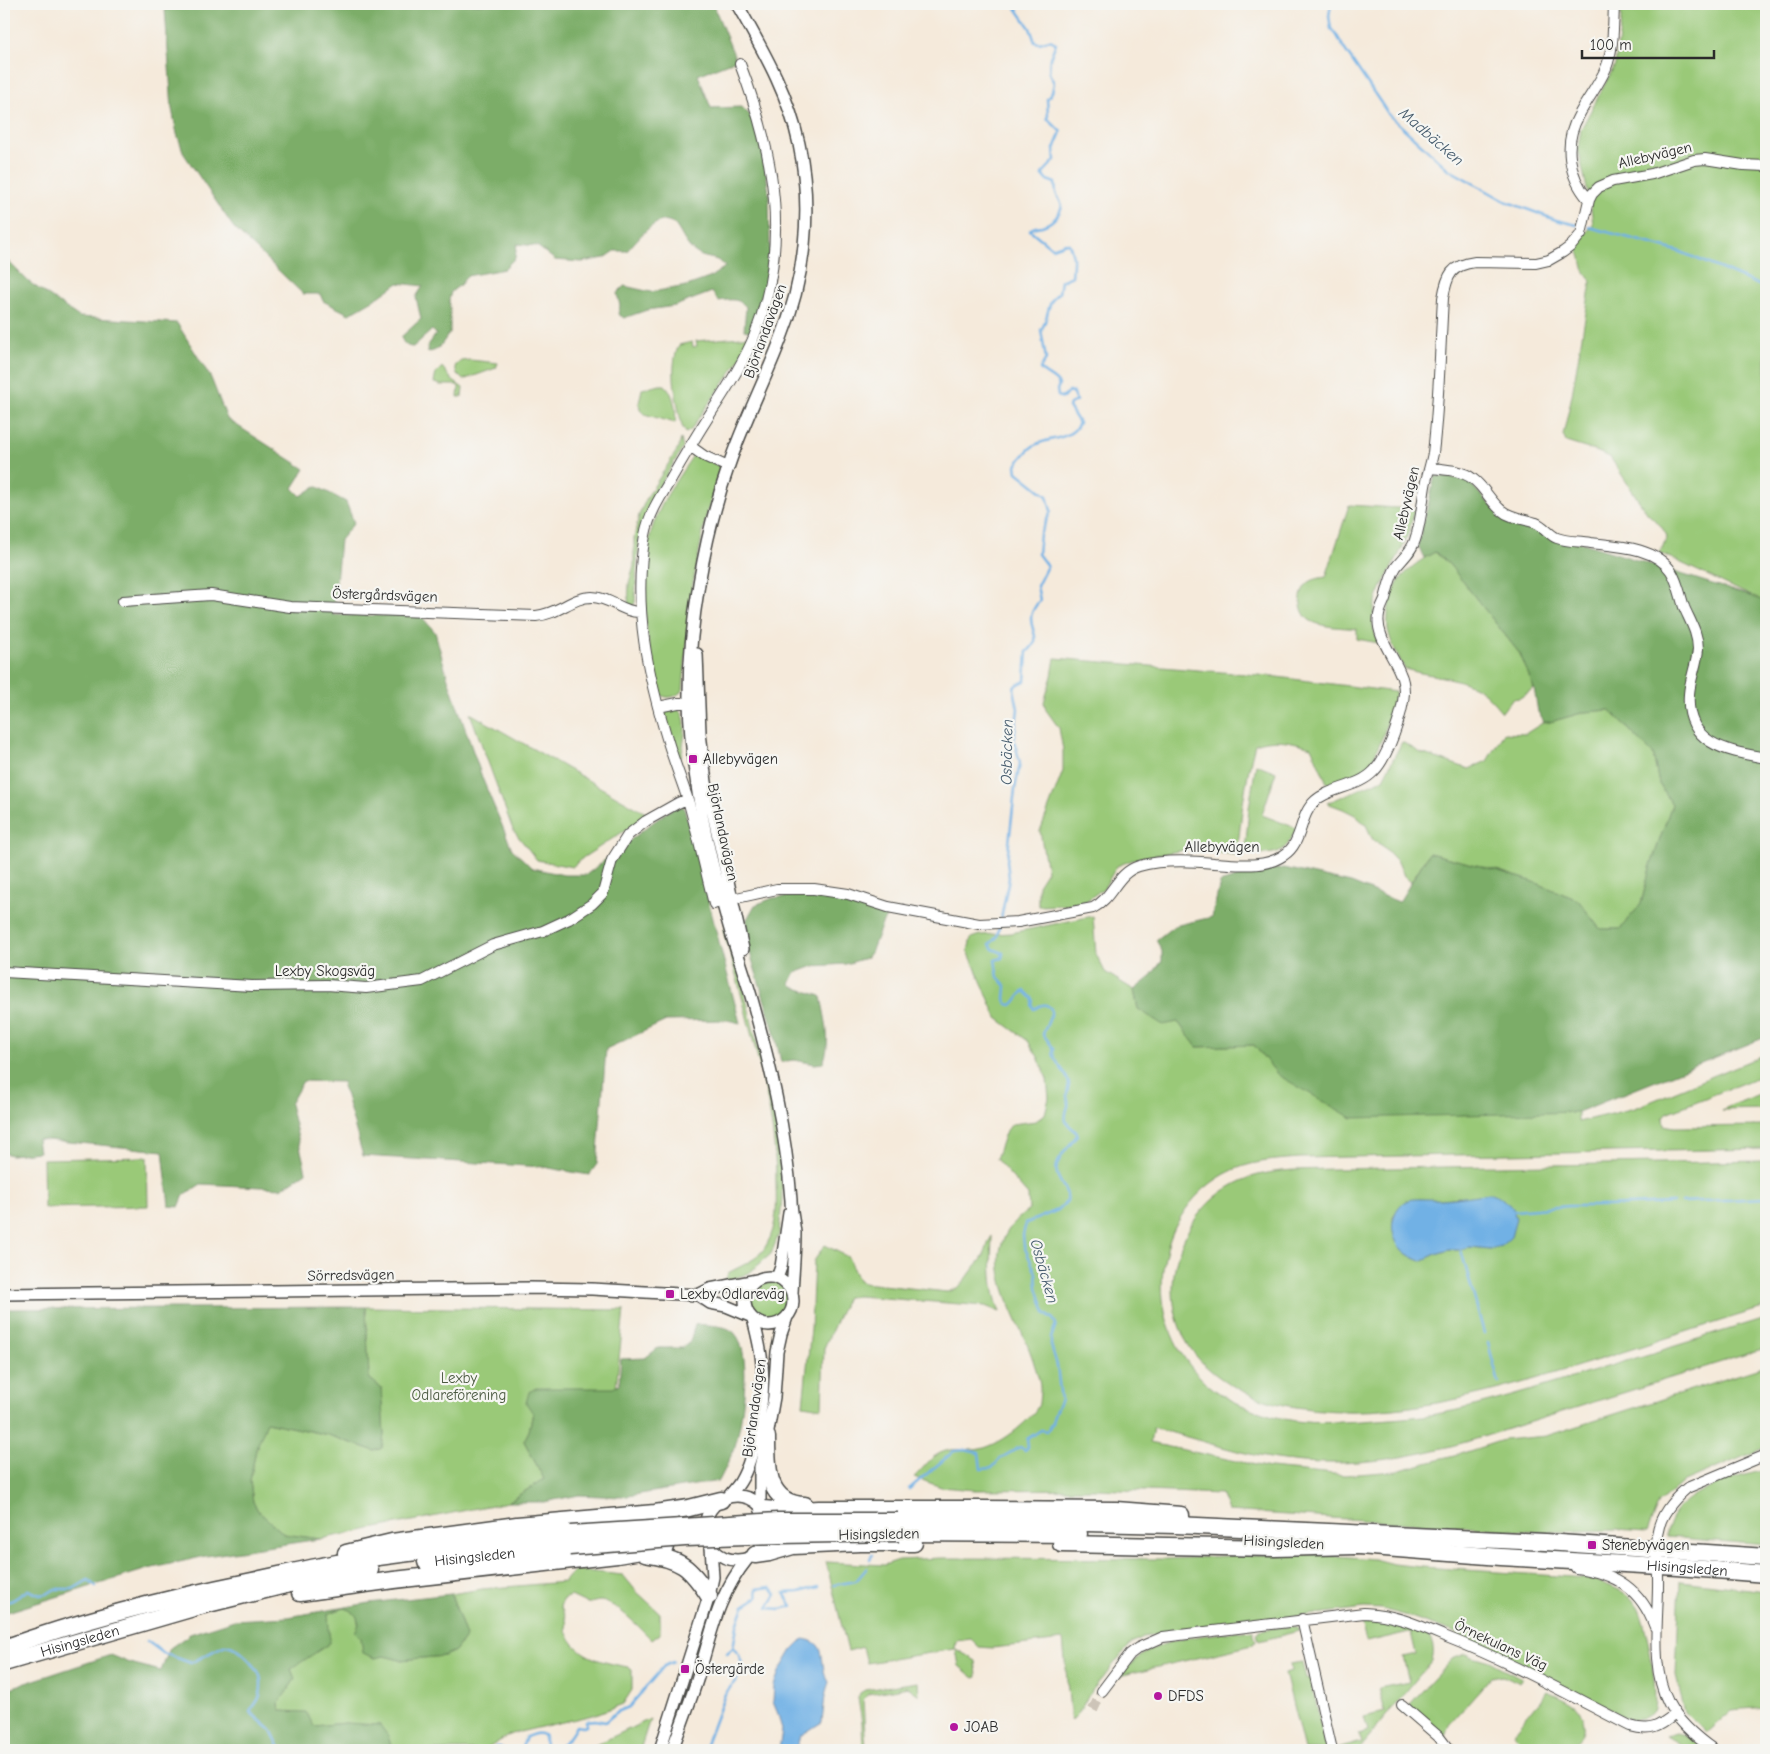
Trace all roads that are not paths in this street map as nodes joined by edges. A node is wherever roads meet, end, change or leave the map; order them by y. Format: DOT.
graph roads {
  1 [pos="737,4"];
  2 [pos="1614,4"];
  3 [pos="740,64"];
  4 [pos="1766,166"];
  5 [pos="1589,200"];
  6 [pos="690,446"];
  7 [pos="728,467"];
  8 [pos="1430,468"];
  9 [pos="123,601"];
  10 [pos="641,612"];
  11 [pos="694,703"];
  12 [pos="658,707"];
  13 [pos="1766,758"];
  14 [pos="688,799"];
  15 [pos="723,902"];
  16 [pos="4,972"];
  17 [pos="791,1204"];
  18 [pos="776,1278"];
  19 [pos="757,1280"];
  20 [pos="792,1293"];
  21 [pos="4,1294"];
  22 [pos="698,1295"];
  23 [pos="752,1317"];
  24 [pos="787,1317"];
  25 [pos="767,1437"];
  26 [pos="1766,1455"];
  27 [pos="725,1498"];
  28 [pos="762,1507"];
  29 [pos="820,1509"];
  30 [pos="569,1540"];
  31 [pos="1367,1541"];
  32 [pos="710,1546"];
  33 [pos="636,1552"];
  34 [pos="752,1556"];
  35 [pos="1766,1557"];
  36 [pos="1526,1558"];
  37 [pos="1657,1558"];
  38 [pos="294,1572"];
  39 [pos="1766,1574"];
  40 [pos="709,1596"];
  41 [pos="1302,1620"];
  42 [pos="143,1622"];
  43 [pos="1657,1633"];
  44 [pos="4,1648"];
  45 [pos="4,1662"];
  46 [pos="1102,1690"];
  47 [pos="1402,1705"];
  48 [pos="1675,1714"];
  49 [pos="660,1750"];
  50 [pos="672,1750"];
  51 [pos="1332,1750"];
  52 [pos="1449,1750"];
  53 [pos="1714,1750"];
  1 -- 7 [label="street, Björlandavägen"];
  2 -- 5 [label="street"];
  3 -- 6 [label="street, Björlandavägen"];
  4 -- 5 [label="street, Allebyvägen"];
  5 -- 8 [label="street, Allebyvägen"];
  6 -- 7 [label="street"];
  6 -- 10 [label="street, Björlandavägen"];
  7 -- 11 [label="street, Björlandavägen"];
  8 -- 13 [label="street"];
  8 -- 15 [label="street, Allebyvägen"];
  9 -- 10 [label="street, Östergårdsvägen"];
  10 -- 12 [label="street, Björlandavägen"];
  11 -- 12 [label="street"];
  11 -- 15 [label="street, Björlandavägen"];
  12 -- 14 [label="street"];
  14 -- 15 [label="street, Björlandavägen"];
  14 -- 16 [label="street, Lexby Skogsväg"];
  15 -- 17 [label="street, Björlandavägen"];
  17 -- 18 [label="street, Björlandavägen"];
  17 -- 20 [label="street, Björlandavägen"];
  18 -- 19 [label="street"];
  18 -- 20 [label="street"];
  19 -- 22 [label="street, Sörredsvägen"];
  19 -- 23 [label="street"];
  20 -- 24 [label="street"];
  21 -- 22 [label="street, Sörredsvägen"];
  22 -- 23 [label="street, Sörredsvägen"];
  23 -- 24 [label="street"];
  23 -- 27 [label="street, Björlandavägen"];
  24 -- 25 [label="street, Björlandavägen"];
  25 -- 28 [label="street, Björlandavägen"];
  25 -- 29 [label="highway"];
  26 -- 37 [label="street"];
  27 -- 28 [label="street"];
  27 -- 32 [label="street"];
  27 -- 38 [label="highway"];
  28 -- 29 [label="highway"];
  28 -- 34 [label="street"];
  29 -- 31 [label="highway"];
  30 -- 31 [label="highway, Hisingsleden, bridge"];
  30 -- 38 [label="highway, Hisingsleden"];
  30 -- 42 [label="highway, Hisingsleden"];
  31 -- 34 [label="highway"];
  31 -- 36 [label="highway, Hisingsleden"];
  31 -- 37 [label="highway, Hisingsleden"];
  32 -- 33 [label="highway"];
  32 -- 34 [label="street"];
  32 -- 40 [label="street"];
  33 -- 40 [label="highway"];
  33 -- 42 [label="highway"];
  34 -- 50 [label="street"];
  35 -- 37 [label="highway, Hisingsleden"];
  36 -- 37 [label="highway, Hisingsleden"];
  36 -- 43 [label="street"];
  37 -- 39 [label="highway, Hisingsleden"];
  37 -- 43 [label="street"];
  38 -- 44 [label="highway, Hisingsleden"];
  40 -- 49 [label="street"];
  41 -- 46 [label="street, Örnekulans Väg"];
  41 -- 48 [label="street, Örnekulans Väg"];
  41 -- 51 [label="street"];
  42 -- 45 [label="highway, Hisingsleden"];
  43 -- 48 [label="street"];
  47 -- 52 [label="street"];
  48 -- 53 [label="street"];
}
